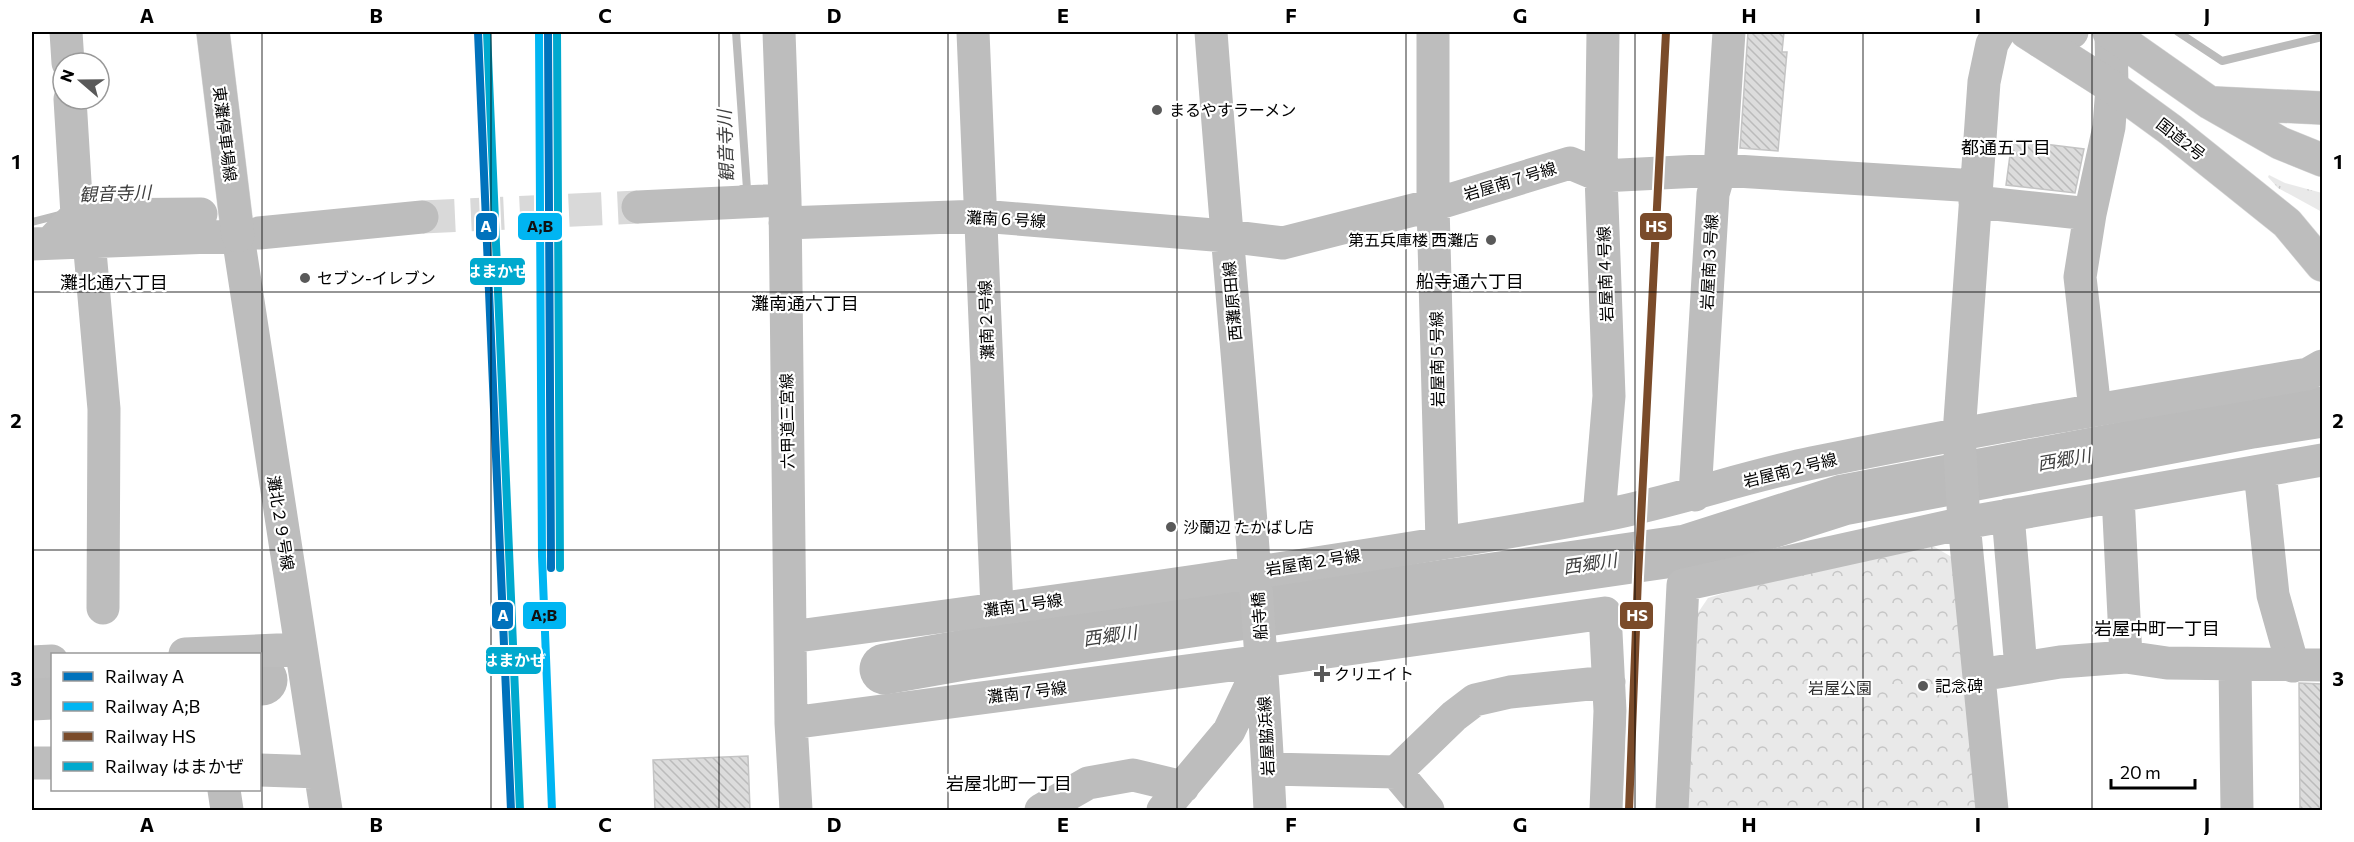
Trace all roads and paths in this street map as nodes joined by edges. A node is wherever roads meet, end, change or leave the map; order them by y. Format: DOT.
graph roads {
  1 [pos="66,32"];
  2 [pos="213,32"];
  3 [pos="779,32"];
  4 [pos="973,32"];
  5 [pos="1211,32"];
  6 [pos="1433,32"];
  7 [pos="1603,32"];
  8 [pos="1729,32"];
  9 [pos="1999,32"];
  10 [pos="2072,32"];
  11 [pos="2110,32"];
  12 [pos="2033,36"];
  13 [pos="67,51"];
  14 [pos="2112,87"];
  15 [pos="2210,103"];
  16 [pos="2322,108"];
  17 [pos="71,111"];
  18 [pos="2322,160"];
  19 [pos="1720,171"];
  20 [pos="1601,176"];
  21 [pos="1976,194"];
  22 [pos="1433,205"];
  23 [pos="638,207"];
  24 [pos="785,211"];
  25 [pos="201,214"];
  26 [pos="2090,214"];
  27 [pos="981,216"];
  28 [pos="422,217"];
  29 [pos="2287,223"];
  30 [pos="83,228"];
  31 [pos="248,235"];
  32 [pos="1226,236"];
  33 [pos="2322,242"];
  34 [pos="42,243"];
  35 [pos="2322,265"];
  36 [pos="2322,366"];
  37 [pos="2096,410"];
  38 [pos="1959,434"];
  39 [pos="2322,460"];
  40 [pos="2260,471"];
  41 [pos="1695,495"];
  42 [pos="2118,496"];
  43 [pos="2008,515"];
  44 [pos="1599,516"];
  45 [pos="1964,523"];
  46 [pos="1442,543"];
  47 [pos="1256,571"];
  48 [pos="103,608"];
  49 [pos="997,609"];
  50 [pos="790,637"];
  51 [pos="300,649"];
  52 [pos="208,653"];
  53 [pos="2127,657"];
  54 [pos="51,661"];
  55 [pos="1262,661"];
  56 [pos="32,662"];
  57 [pos="2235,665"];
  58 [pos="2308,666"];
  59 [pos="2021,668"];
  60 [pos="1979,675"];
  61 [pos="1609,682"];
  62 [pos="791,723"];
  63 [pos="32,763"];
  64 [pos="51,763"];
  65 [pos="1268,769"];
  66 [pos="261,770"];
  67 [pos="320,772"];
  68 [pos="1396,772"];
  69 [pos="224,791"];
  70 [pos="1173,799"];
  71 [pos="227,810"];
  72 [pos="326,810"];
  73 [pos="796,810"];
  74 [pos="1041,810"];
  75 [pos="1270,810"];
  76 [pos="1428,810"];
  77 [pos="1606,810"];
  78 [pos="1672,810"];
  79 [pos="1992,810"];
  80 [pos="2237,810"];
  1 -- 13 [label="main road"];
  2 -- 31 [label="main road, 東灘停車場線"];
  3 -- 24 [label="main road, 六甲道三宮線"];
  4 -- 27 [label="main road, 灘南２号線"];
  5 -- 32 [label="main road, 西灘原田線"];
  6 -- 22 [label="main road, 岩屋南５号線"];
  7 -- 20 [label="main road, 岩屋南４号線"];
  8 -- 19 [label="main road, 岩屋南３号線"];
  9 -- 21 [label="main road"];
  10 -- 12 [label="main road"];
  11 -- 14 [label="main road"];
  11 -- 15 [label="main road"];
  12 -- 14 [label="main road, 国道2号"];
  14 -- 26 [label="main road"];
  14 -- 29 [label="main road, 国道2号"];
  15 -- 16 [label="main road"];
  15 -- 18 [label="main road"];
  17 -- 30 [label="main road"];
  19 -- 20 [label="main road, 岩屋南７号線"];
  19 -- 21 [label="main road, 岩屋南７号線"];
  19 -- 41 [label="main road, 岩屋南３号線"];
  20 -- 22 [label="main road, 岩屋南７号線"];
  20 -- 44 [label="main road, 岩屋南４号線"];
  21 -- 26 [label="main road, 岩屋南７号線"];
  21 -- 38 [label="main road"];
  22 -- 32 [label="main road, 岩屋南７号線"];
  22 -- 46 [label="main road, 岩屋南５号線"];
  23 -- 24 [label="main road, 灘南６号線"];
  24 -- 27 [label="main road, 灘南６号線"];
  24 -- 50 [label="main road, 六甲道三宮線"];
  25 -- 30 [label="main road"];
  26 -- 37 [label="main road"];
  27 -- 32 [label="main road, 灘南６号線"];
  27 -- 49 [label="main road, 灘南２号線"];
  28 -- 31 [label="main road"];
  29 -- 33 [label="main road"];
  29 -- 35 [label="main road, 国道2号"];
  30 -- 31 [label="main road"];
  30 -- 34 [label="main road"];
  30 -- 48 [label="main road"];
  31 -- 51 [label="main road, 灘北２９号線"];
  32 -- 47 [label="main road, 西灘原田線"];
  36 -- 37 [label="main road, 岩屋南２号線"];
  37 -- 38 [label="main road, 岩屋南２号線"];
  38 -- 41 [label="main road, 岩屋南２号線"];
  38 -- 45 [label="main road"];
  39 -- 40 [label="main road"];
  40 -- 42 [label="main road"];
  40 -- 58 [label="main road"];
  41 -- 44 [label="main road, 岩屋南２号線"];
  42 -- 43 [label="main road"];
  42 -- 53 [label="main road"];
  43 -- 45 [label="main road"];
  43 -- 59 [label="main road"];
  44 -- 46 [label="main road, 岩屋南２号線"];
  45 -- 60 [label="main road"];
  45 -- 78 [label="main road"];
  46 -- 47 [label="main road, 岩屋南２号線"];
  47 -- 49 [label="main road, 灘南１号線"];
  47 -- 55 [label="main road, 船寺橋"];
  49 -- 50 [label="main road, 灘南１号線"];
  50 -- 62 [label="main road, 六甲道三宮線"];
  51 -- 52 [label="main road"];
  51 -- 67 [label="main road, 灘北２９号線"];
  53 -- 57 [label="main road"];
  53 -- 59 [label="main road"];
  54 -- 56 [label="main road"];
  55 -- 61 [label="main road, 灘南７号線"];
  55 -- 62 [label="main road, 灘南７号線"];
  55 -- 65 [label="main road, 岩屋脇浜線"];
  55 -- 70 [label="main road"];
  57 -- 58 [label="main road"];
  57 -- 80 [label="main road"];
  59 -- 60 [label="main road"];
  60 -- 79 [label="main road"];
  61 -- 68 [label="main road"];
  61 -- 77 [label="main road"];
  62 -- 73 [label="main road, 六甲道三宮線"];
  63 -- 64 [label="main road"];
  65 -- 68 [label="main road"];
  65 -- 75 [label="main road, 岩屋脇浜線"];
  66 -- 67 [label="main road"];
  67 -- 72 [label="main road, 灘北２９号線"];
  68 -- 76 [label="main road"];
  69 -- 71 [label="main road"];
  70 -- 74 [label="main road"];
}
